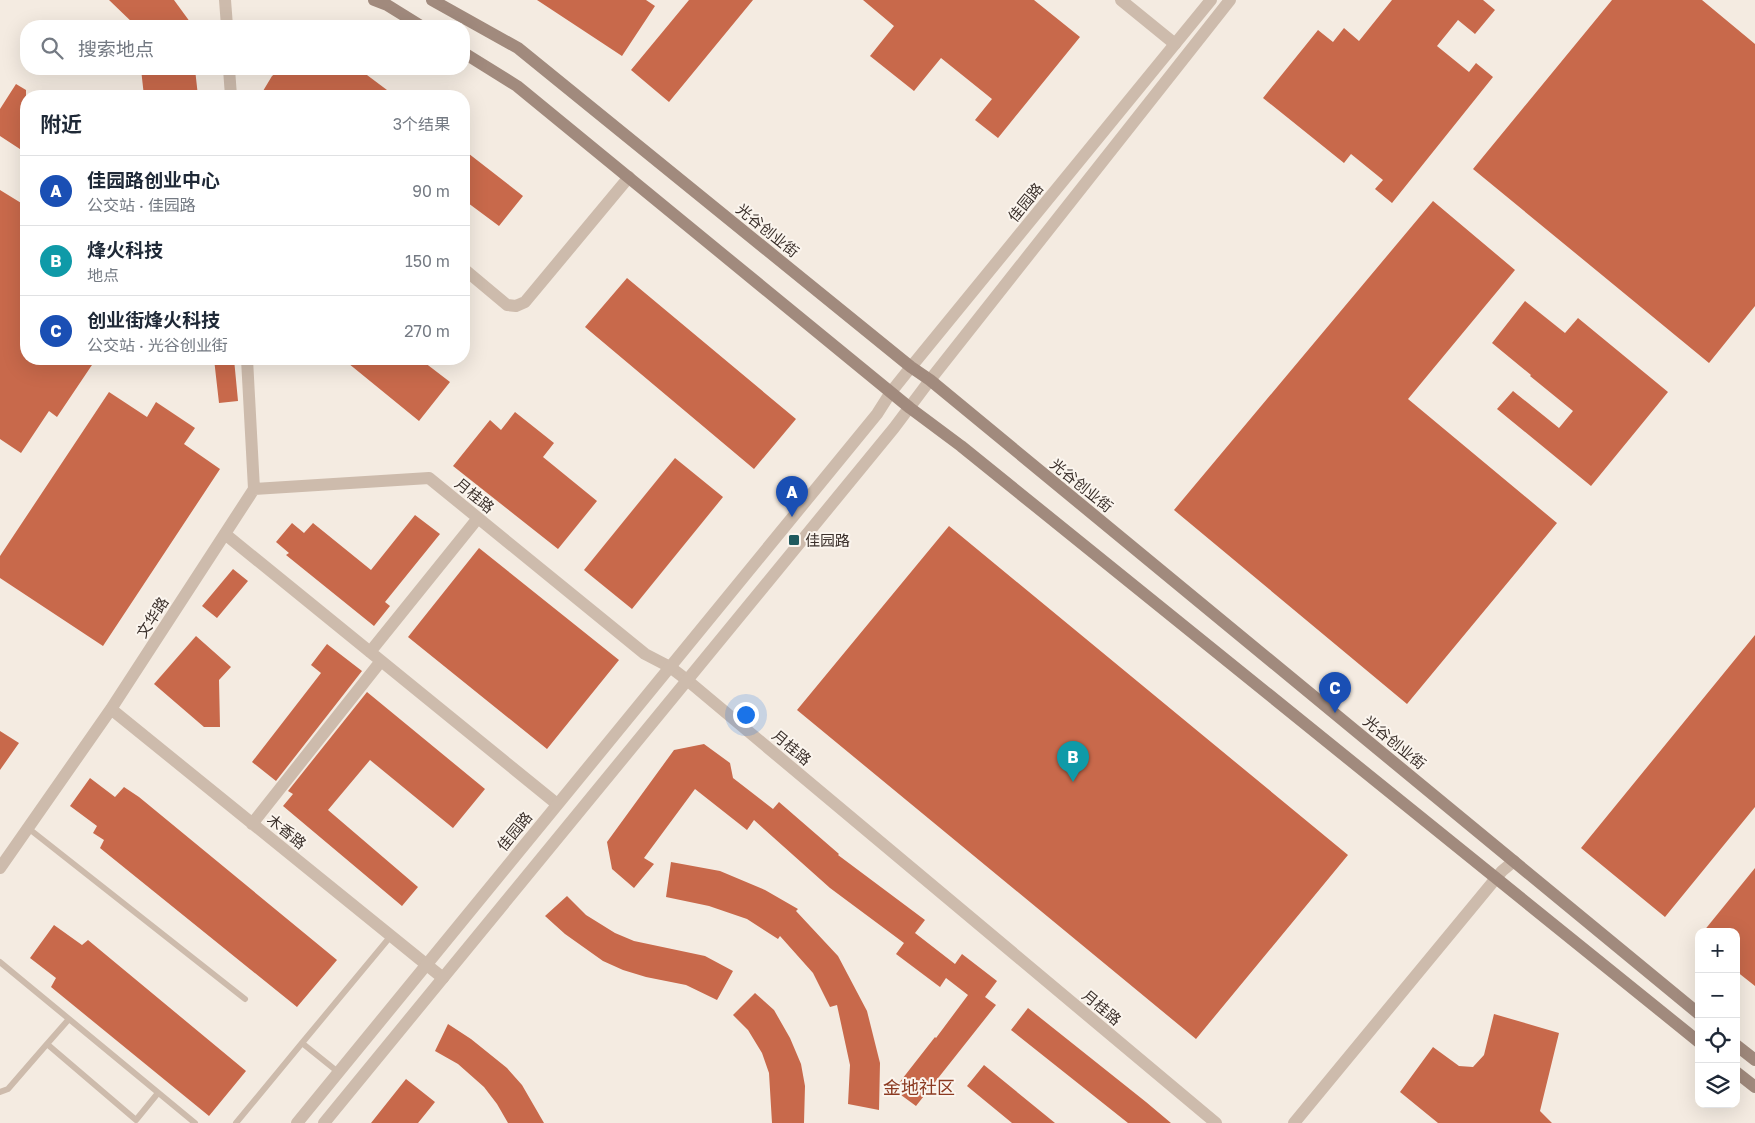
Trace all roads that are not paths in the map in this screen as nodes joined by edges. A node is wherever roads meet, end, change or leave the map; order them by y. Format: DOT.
graph roads {
  1 [pos="225,0"];
  2 [pos="374,0"];
  3 [pos="432,0"];
  4 [pos="1120,0"];
  5 [pos="1211,0"];
  6 [pos="1230,0"];
  7 [pos="227,20"];
  8 [pos="411,20"];
  9 [pos="468,20"];
  10 [pos="470,21"];
  11 [pos="1175,44"];
  12 [pos="470,57"];
  13 [pos="229,75"];
  14 [pos="231,90"];
  15 [pos="628,177"];
  16 [pos="470,274"];
  17 [pos="246,365"];
  18 [pos="911,366"];
  19 [pos="930,380"];
  20 [pos="891,392"];
  21 [pos="910,408"];
  22 [pos="254,489"];
  23 [pos="478,518"];
  24 [pos="225,534"];
  25 [pos="370,652"];
  26 [pos="381,661"];
  27 [pos="670,667"];
  28 [pos="687,680"];
  29 [pos="111,709"];
  30 [pos="557,804"];
  31 [pos="252,824"];
  32 [pos="28,828"];
  33 [pos="1514,860"];
  34 [pos="0,868"];
  35 [pos="1496,879"];
  36 [pos="390,936"];
  37 [pos="0,962"];
  38 [pos="426,964"];
  39 [pos="443,978"];
  40 [pos="245,999"];
  41 [pos="1695,1011"];
  42 [pos="69,1019"];
  43 [pos="1695,1039"];
  44 [pos="302,1043"];
  45 [pos="48,1044"];
  46 [pos="1740,1048"];
  47 [pos="1755,1060"];
  48 [pos="338,1072"];
  49 [pos="1740,1075"];
  50 [pos="1755,1087"];
  51 [pos="0,1092"];
  52 [pos="158,1093"];
  53 [pos="195,1123"];
  54 [pos="236,1123"];
  55 [pos="297,1123"];
  56 [pos="324,1123"];
  57 [pos="1216,1123"];
  58 [pos="1294,1123"];
  1 -- 7 [label="street"];
  2 -- 8 [label="main road"];
  3 -- 9 [label="main road, 光谷创业街"];
  4 -- 11 [label="street"];
  5 -- 11 [label="street, 佳园路"];
  6 -- 19 [label="street"];
  10 -- 18 [label="main road, 光谷创业街"];
  11 -- 18 [label="street, 佳园路"];
  12 -- 15 [label="main road"];
  13 -- 14 [label="street"];
  15 -- 16 [label="street"];
  15 -- 20 [label="main road"];
  17 -- 22 [label="street"];
  18 -- 19 [label="main road, 光谷创业街"];
  18 -- 20 [label="street, 佳园路"];
  19 -- 21 [label="street"];
  19 -- 33 [label="main road, 光谷创业街"];
  20 -- 21 [label="main road"];
  20 -- 27 [label="street, 佳园路"];
  21 -- 28 [label="street"];
  21 -- 35 [label="main road"];
  22 -- 23 [label="street, 月桂路"];
  22 -- 24 [label="street, 文华路"];
  23 -- 25 [label="street"];
  23 -- 27 [label="street, 月桂路"];
  24 -- 25 [label="street"];
  24 -- 29 [label="street, 文华路"];
  25 -- 26 [label="street"];
  26 -- 30 [label="street"];
  26 -- 31 [label="street"];
  27 -- 28 [label="street, 月桂路"];
  27 -- 30 [label="street, 佳园路"];
  28 -- 39 [label="street"];
  28 -- 57 [label="street, 月桂路"];
  29 -- 31 [label="street, 木香路"];
  29 -- 32 [label="street, 文华路"];
  30 -- 38 [label="street, 佳园路"];
  31 -- 36 [label="street, 木香路"];
  32 -- 34 [label="street, 文华路"];
  32 -- 40 [label="lane"];
  33 -- 35 [label="street"];
  33 -- 41 [label="main road, 光谷创业街"];
  35 -- 43 [label="main road"];
  35 -- 58 [label="street"];
  36 -- 38 [label="street, 木香路"];
  36 -- 44 [label="lane"];
  37 -- 42 [label="lane"];
  38 -- 39 [label="street, 木香路"];
  38 -- 48 [label="street, 佳园路"];
  39 -- 56 [label="street"];
  42 -- 45 [label="lane"];
  42 -- 52 [label="lane"];
  44 -- 48 [label="lane"];
  44 -- 54 [label="lane"];
  45 -- 51 [label="lane"];
  45 -- 52 [label="lane"];
  46 -- 47 [label="main road"];
  48 -- 55 [label="street, 佳园路"];
  49 -- 50 [label="main road"];
  52 -- 53 [label="lane"];
}
